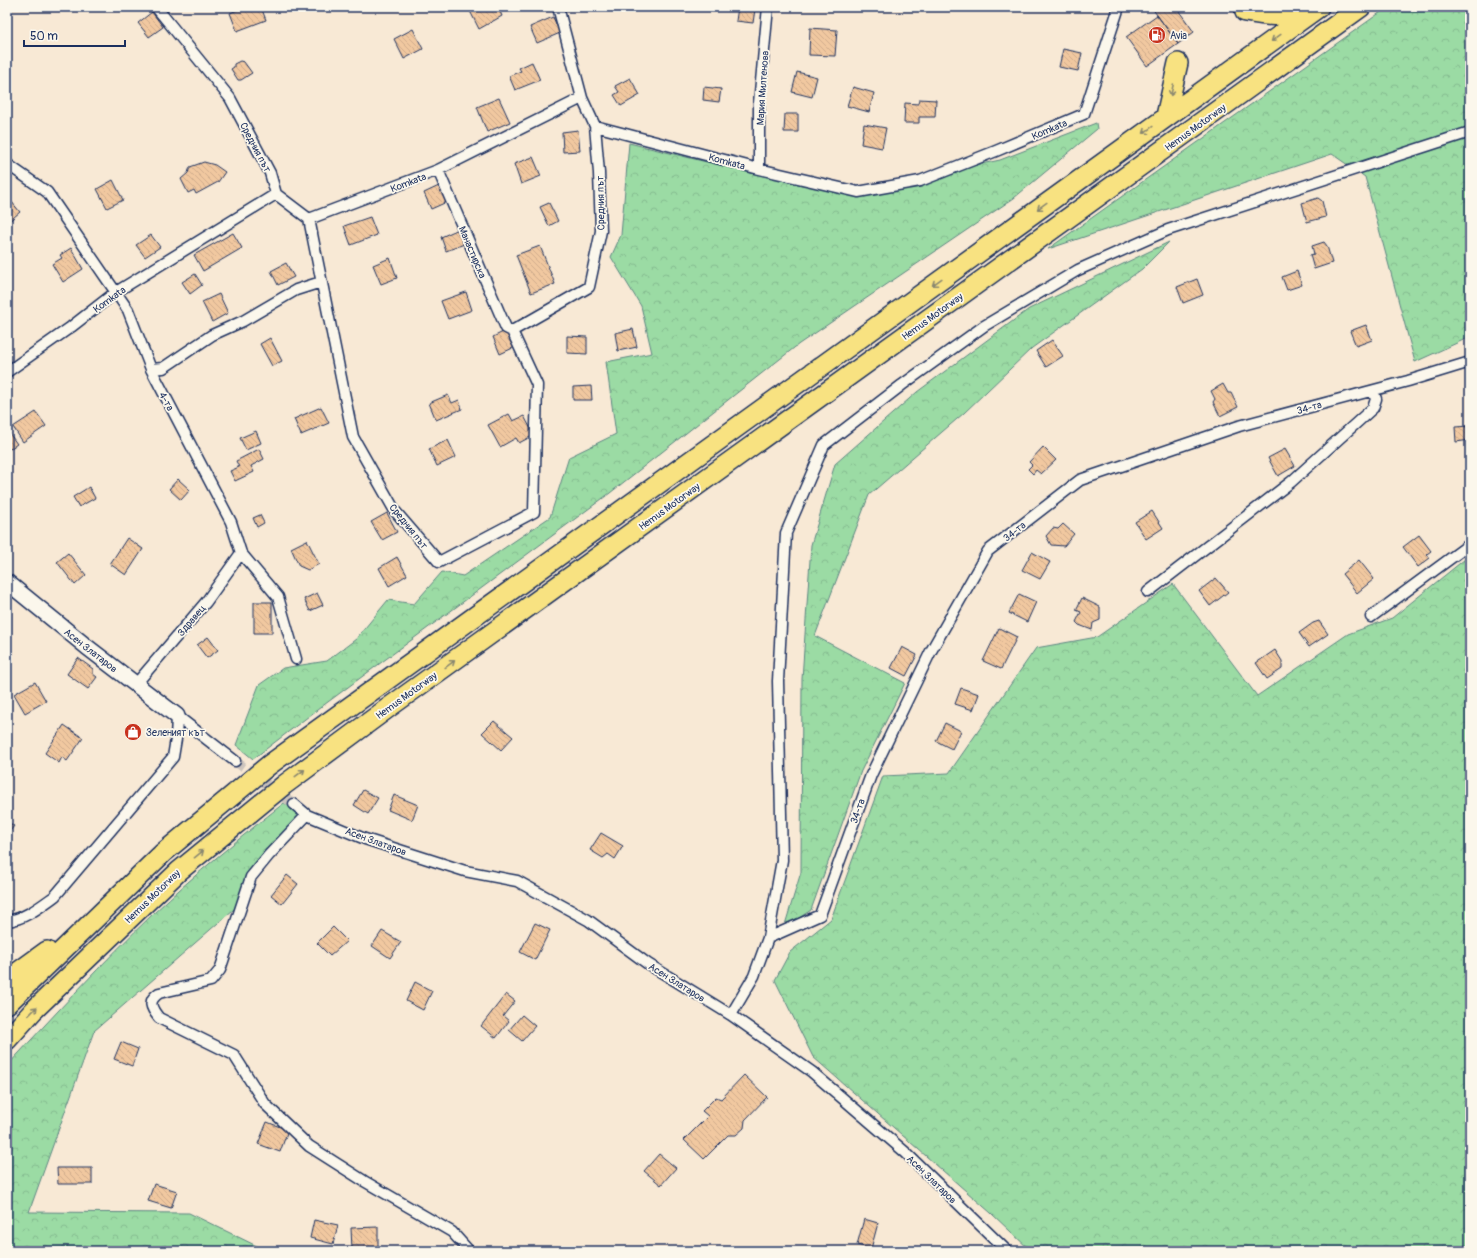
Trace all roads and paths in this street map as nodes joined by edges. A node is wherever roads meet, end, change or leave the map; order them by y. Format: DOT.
graph roads {
  1 [pos="156,7"];
  2 [pos="558,7"];
  3 [pos="768,7"];
  4 [pos="1119,7"];
  5 [pos="1304,7"];
  6 [pos="1319,7"];
  7 [pos="1361,7"];
  8 [pos="1245,12"];
  9 [pos="1178,63"];
  10 [pos="582,98"];
  11 [pos="1166,116"];
  12 [pos="595,126"];
  13 [pos="1470,132"];
  14 [pos="7,164"];
  15 [pos="759,169"];
  16 [pos="438,170"];
  17 [pos="276,194"];
  18 [pos="309,219"];
  19 [pos="321,282"];
  20 [pos="116,292"];
  21 [pos="512,331"];
  22 [pos="1470,362"];
  23 [pos="151,369"];
  24 [pos="7,372"];
  25 [pos="1373,391"];
  26 [pos="1470,544"];
  27 [pos="241,553"];
  28 [pos="7,582"];
  29 [pos="1148,592"];
  30 [pos="1371,617"];
  31 [pos="296,659"];
  32 [pos="136,684"];
  33 [pos="177,716"];
  34 [pos="235,761"];
  35 [pos="294,804"];
  36 [pos="307,815"];
  37 [pos="105,910"];
  38 [pos="7,921"];
  39 [pos="768,938"];
  40 [pos="7,980"];
  41 [pos="7,1004"];
  42 [pos="731,1015"];
  43 [pos="7,1040"];
  44 [pos="469,1251"];
  45 [pos="1007,1251"];
  1 -- 17 [label="street, Средния път"];
  2 -- 10 [label="street"];
  3 -- 15 [label="street, Мария Милтенова"];
  4 -- 15 [label="street, Komkata"];
  5 -- 8 [label="highway"];
  6 -- 11 [label="highway, one-way"];
  43 -- 7 [label="highway, Hemus Motorway, one-way"];
  9 -- 11 [label="highway, one-way"];
  10 -- 12 [label="street"];
  10 -- 16 [label="street, Komkata"];
  11 -- 37 [label="highway, one-way"];
  12 -- 15 [label="street, Komkata"];
  12 -- 21 [label="street, Средния път"];
  13 -- 39 [label="street"];
  14 -- 20 [label="street, 4-та"];
  16 -- 18 [label="street, Komkata"];
  16 -- 21 [label="street, Манастирска"];
  17 -- 18 [label="street"];
  17 -- 20 [label="street, Komkata"];
  18 -- 19 [label="street, Средния път"];
  19 -- 21 [label="street, Средния път"];
  19 -- 23 [label="street"];
  20 -- 23 [label="street, 4-та"];
  20 -- 24 [label="street, Komkata"];
  22 -- 25 [label="street, 34-та"];
  23 -- 27 [label="street, 4-та"];
  25 -- 29 [label="street"];
  25 -- 39 [label="street, 34-та"];
  26 -- 30 [label="street"];
  27 -- 31 [label="street, 4-та"];
  27 -- 32 [label="street, Здравец"];
  28 -- 32 [label="street, Асен Златаров"];
  32 -- 33 [label="street, Асен Златаров"];
  33 -- 34 [label="street, Асен Златаров"];
  33 -- 38 [label="street"];
  35 -- 36 [label="street, Асен Златаров"];
  36 -- 42 [label="street, Асен Златаров"];
  36 -- 44 [label="street"];
  37 -- 40 [label="highway"];
  37 -- 41 [label="highway"];
  39 -- 42 [label="street"];
  42 -- 45 [label="street, Асен Златаров"];
}
